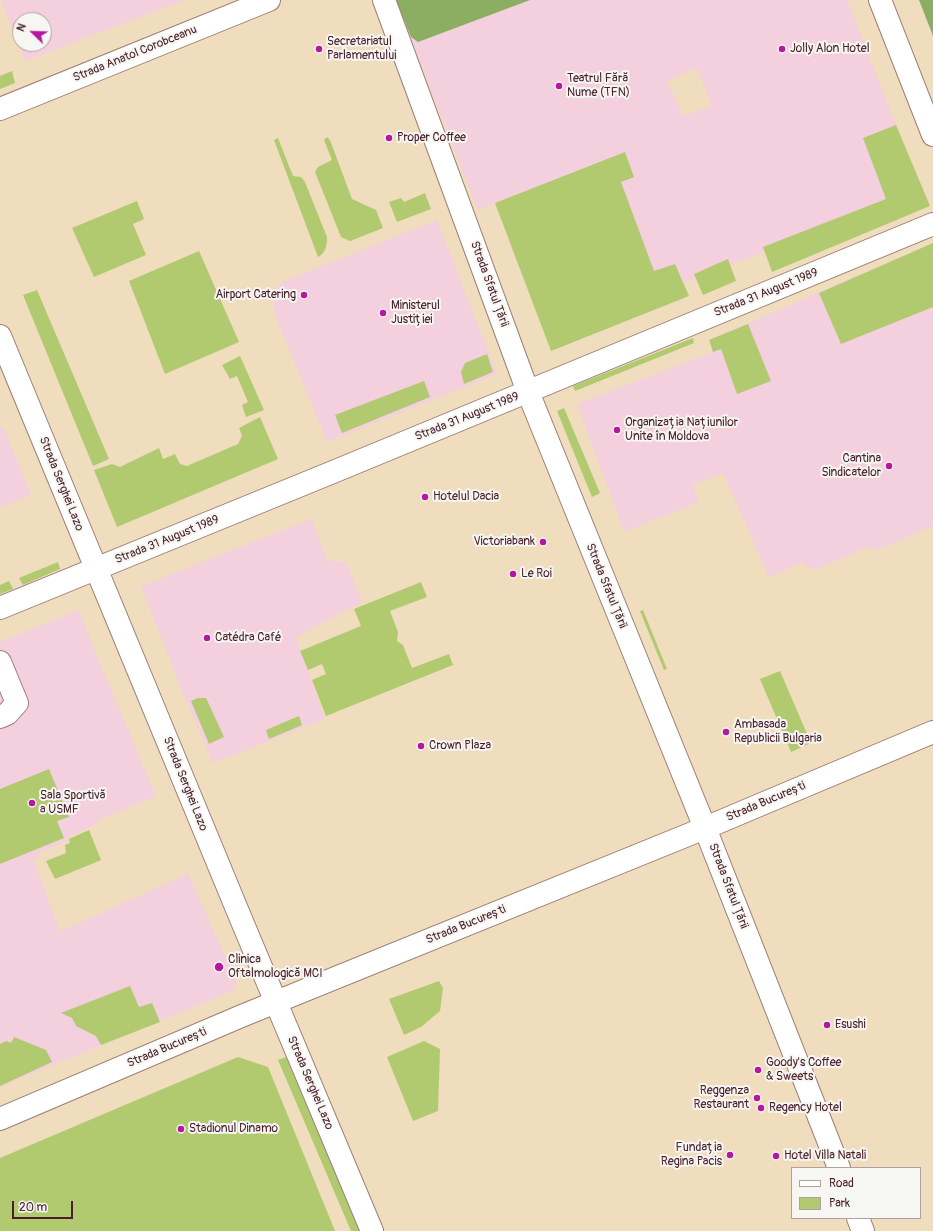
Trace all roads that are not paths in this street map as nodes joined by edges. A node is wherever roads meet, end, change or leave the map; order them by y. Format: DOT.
graph roads {
  1 [pos="269,0"];
  2 [pos="384,0"];
  3 [pos="880,0"];
  4 [pos="0,109"];
  5 [pos="933,135"];
  6 [pos="933,224"];
  7 [pos="0,336"];
  8 [pos="528,392"];
  9 [pos="97,568"];
  10 [pos="0,608"];
  11 [pos="0,662"];
  12 [pos="7,718"];
  13 [pos="933,732"];
  14 [pos="705,828"];
  15 [pos="277,1003"];
  16 [pos="0,1119"];
  17 [pos="838,1167"];
  18 [pos="858,1219"];
  19 [pos="372,1231"];
  20 [pos="863,1231"];
  1 -- 4 [label="main road, Strada Anatol Corobceanu"];
  2 -- 8 [label="main road, Strada Sfatul Țării"];
  3 -- 5 [label="main road"];
  6 -- 8 [label="main road, Strada 31 August 1989"];
  7 -- 9 [label="main road, Strada Serghei Lazo"];
  8 -- 9 [label="main road, Strada 31 August 1989"];
  8 -- 14 [label="main road, Strada Sfatul Țării"];
  9 -- 10 [label="main road, Strada 31 August 1989"];
  9 -- 15 [label="main road, Strada Serghei Lazo"];
  11 -- 12 [label="main road"];
  13 -- 14 [label="main road, Strada București"];
  14 -- 15 [label="main road, Strada București"];
  14 -- 17 [label="main road, Strada Sfatul Țării"];
  15 -- 16 [label="main road, Strada București"];
  15 -- 19 [label="main road, Strada Serghei Lazo"];
  18 -- 20 [label="main road"];
}
